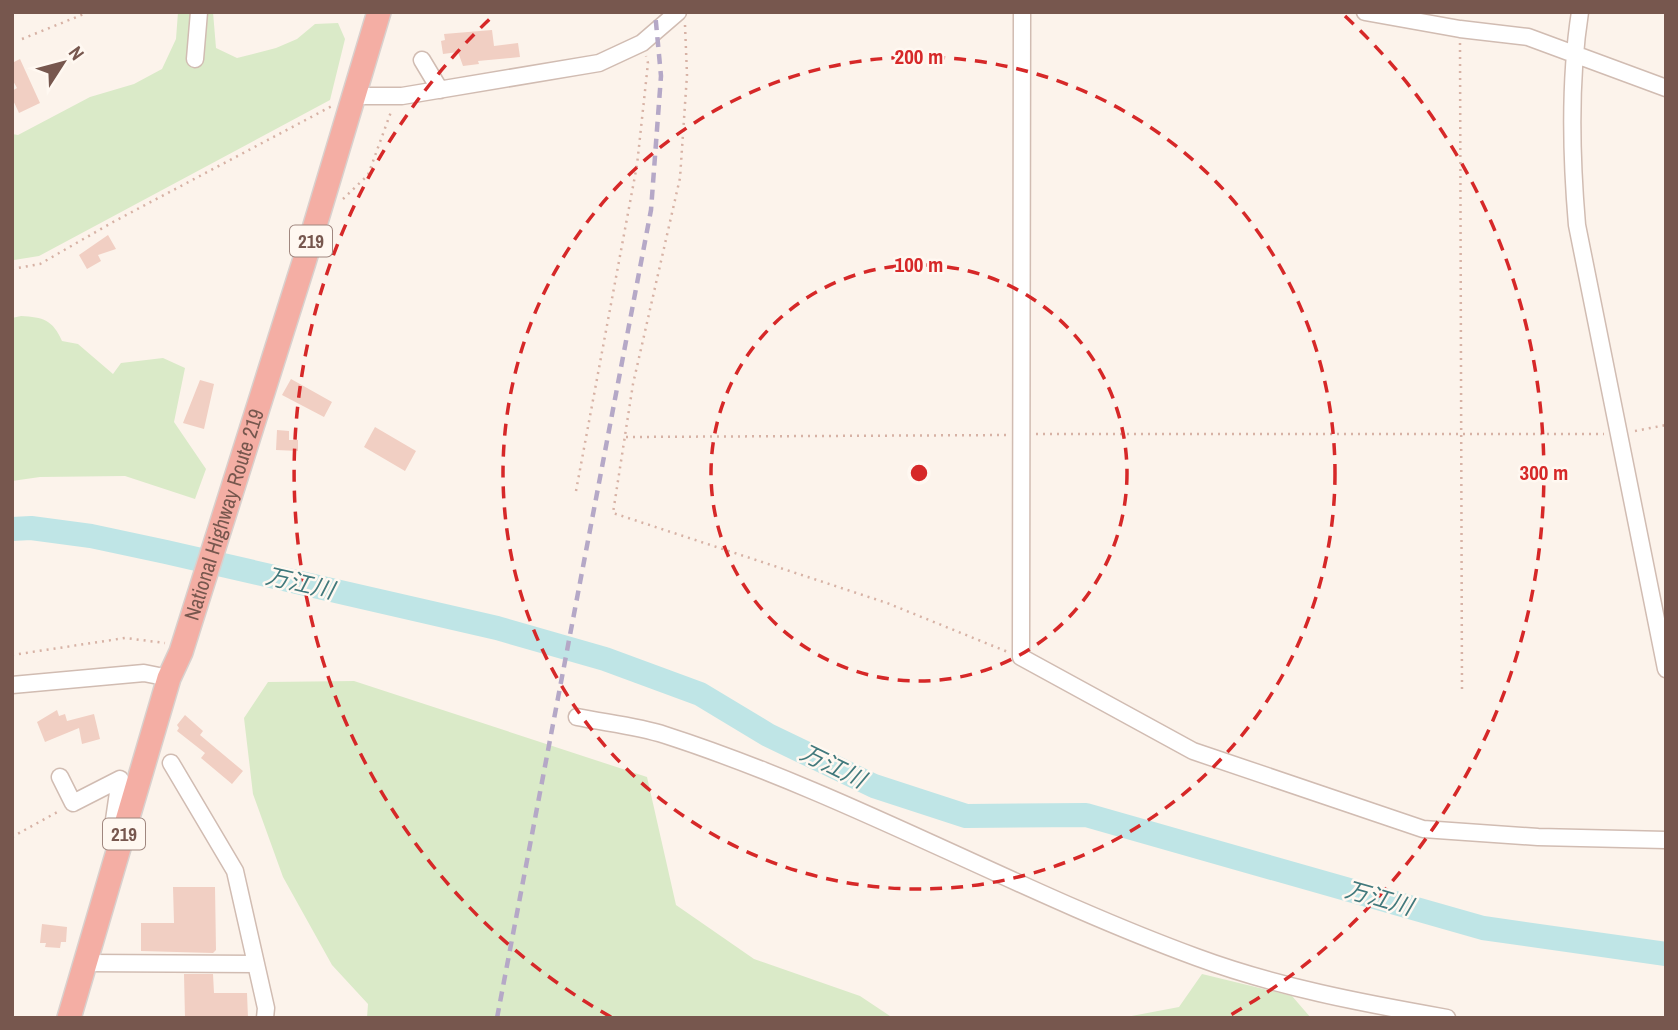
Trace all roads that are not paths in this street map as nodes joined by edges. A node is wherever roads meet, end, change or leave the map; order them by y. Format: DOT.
graph roads {
  1 [pos="200,12"];
  2 [pos="379,12"];
  3 [pos="1021,12"];
  4 [pos="1365,12"];
  5 [pos="1580,12"];
  6 [pos="677,15"];
  7 [pos="1574,51"];
  8 [pos="195,60"];
  9 [pos="422,60"];
  10 [pos="1666,88"];
  11 [pos="440,90"];
  12 [pos="354,96"];
  13 [pos="1666,669"];
  14 [pos="169,678"];
  15 [pos="12,685"];
  16 [pos="577,717"];
  17 [pos="171,763"];
  18 [pos="60,777"];
  19 [pos="127,825"];
  20 [pos="1666,840"];
  21 [pos="86,963"];
  22 [pos="256,964"];
  23 [pos="69,1018"];
  24 [pos="265,1018"];
  25 [pos="1447,1018"];
  1 -- 8 [label="street"];
  2 -- 12 [label="highway, National Highway Route 219 / 219"];
  3 -- 20 [label="street"];
  4 -- 7 [label="street"];
  5 -- 7 [label="street"];
  6 -- 11 [label="street"];
  7 -- 10 [label="street"];
  7 -- 13 [label="street"];
  9 -- 11 [label="street"];
  11 -- 12 [label="street"];
  12 -- 14 [label="highway, National Highway Route 219 / 219"];
  14 -- 15 [label="street"];
  14 -- 19 [label="highway, National Highway Route 219 / 219"];
  16 -- 25 [label="street"];
  17 -- 22 [label="street"];
  18 -- 19 [label="street"];
  19 -- 21 [label="highway, National Highway Route 219 / 219"];
  21 -- 22 [label="street"];
  21 -- 23 [label="highway, National Highway Route 219 / 219"];
  22 -- 24 [label="street"];
}
